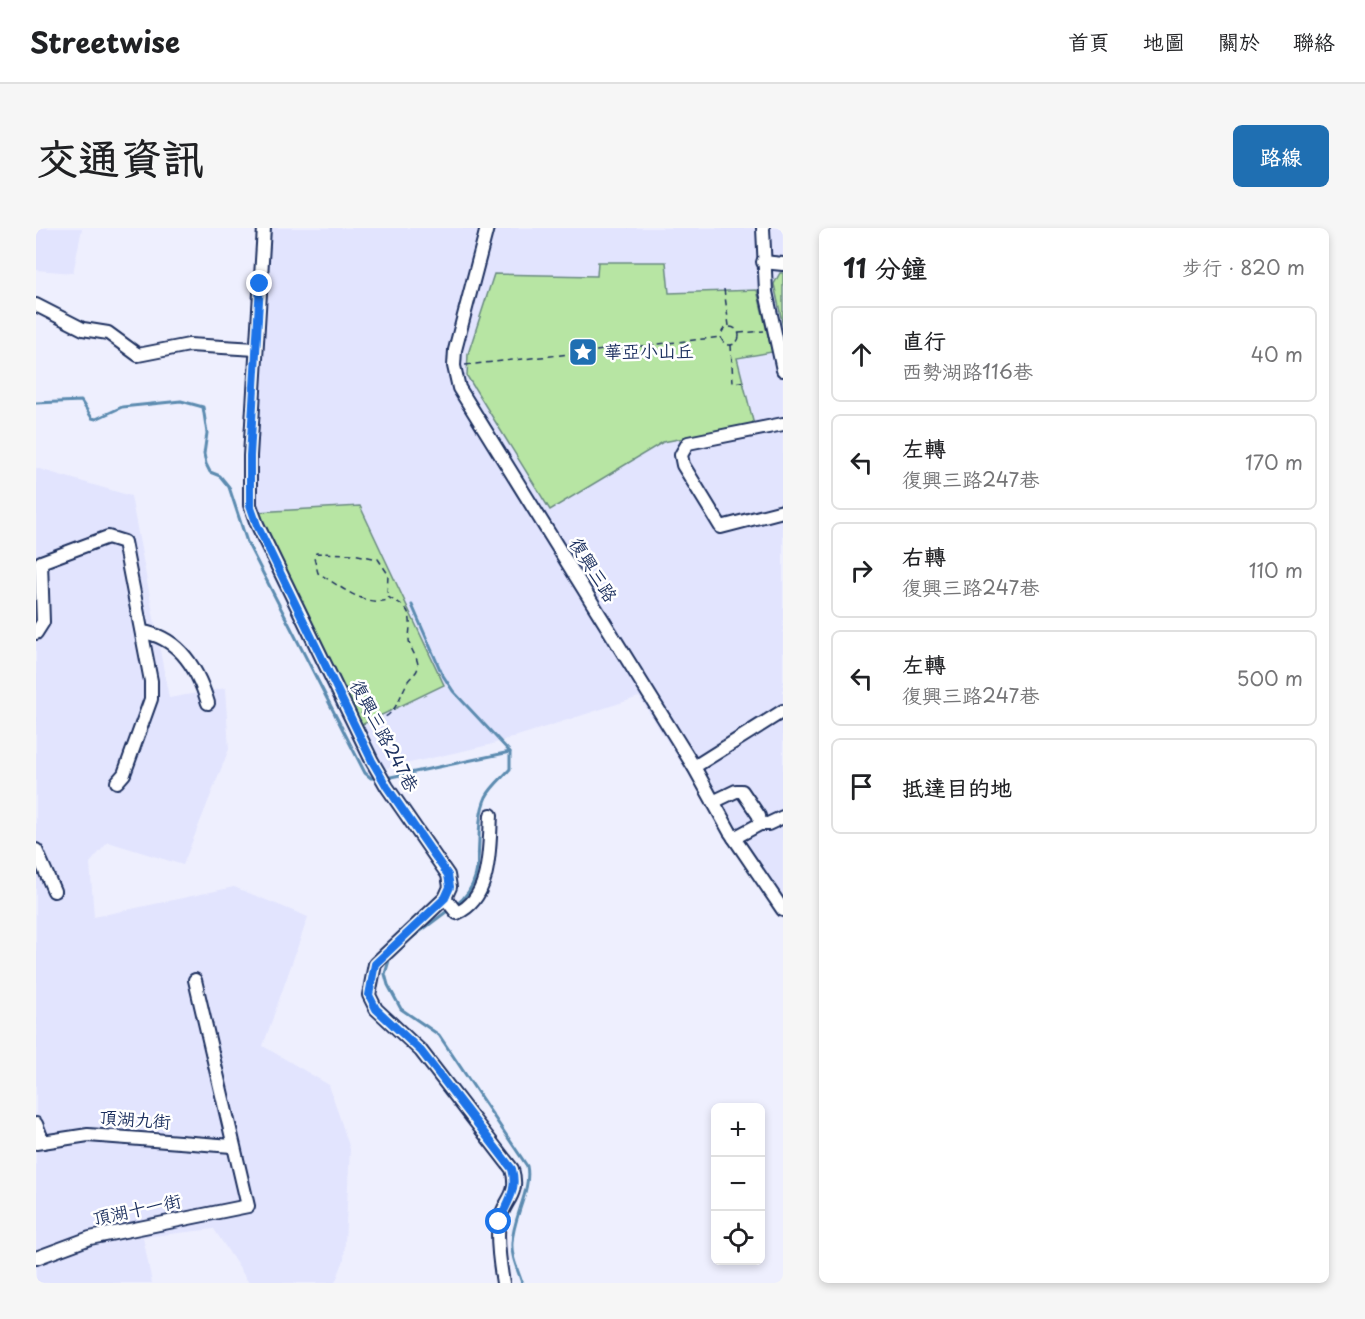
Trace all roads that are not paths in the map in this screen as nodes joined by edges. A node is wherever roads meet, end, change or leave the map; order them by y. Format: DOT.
graph roads {
  1 [pos="264,228"];
  2 [pos="487,228"];
  3 [pos="763,228"];
  4 [pos="763,262"];
  5 [pos="783,264"];
  6 [pos="36,305"];
  7 [pos="256,349"];
  8 [pos="783,370"];
  9 [pos="783,424"];
  10 [pos="783,511"];
  11 [pos="142,632"];
  12 [pos="36,633"];
  13 [pos="208,703"];
  14 [pos="783,711"];
  15 [pos="694,767"];
  16 [pos="117,782"];
  17 [pos="713,802"];
  18 [pos="491,815"];
  19 [pos="783,817"];
  20 [pos="760,824"];
  21 [pos="734,838"];
  22 [pos="36,850"];
  23 [pos="54,891"];
  24 [pos="449,904"];
  25 [pos="783,910"];
  26 [pos="195,980"];
  27 [pos="36,1124"];
  28 [pos="40,1142"];
  29 [pos="232,1146"];
  30 [pos="36,1258"];
  31 [pos="502,1283"];
  1 -- 7 [label="street, 復興三路247巷"];
  2 -- 15 [label="street, 復興三路"];
  3 -- 4 [label="street"];
  4 -- 5 [label="street"];
  4 -- 8 [label="street"];
  6 -- 7 [label="street"];
  7 -- 24 [label="street, 復興三路247巷"];
  9 -- 10 [label="street"];
  11 -- 12 [label="street"];
  11 -- 13 [label="street"];
  11 -- 16 [label="street"];
  14 -- 15 [label="street"];
  15 -- 17 [label="street, 復興三路"];
  17 -- 20 [label="street"];
  17 -- 21 [label="street, 復興三路"];
  18 -- 24 [label="street"];
  19 -- 20 [label="street"];
  20 -- 21 [label="street"];
  21 -- 25 [label="street, 復興三路"];
  22 -- 23 [label="street"];
  24 -- 31 [label="street"];
  26 -- 29 [label="street"];
  27 -- 28 [label="street"];
  28 -- 29 [label="street, 頂湖九街"];
  29 -- 30 [label="street, 頂湖十一街"];
}
